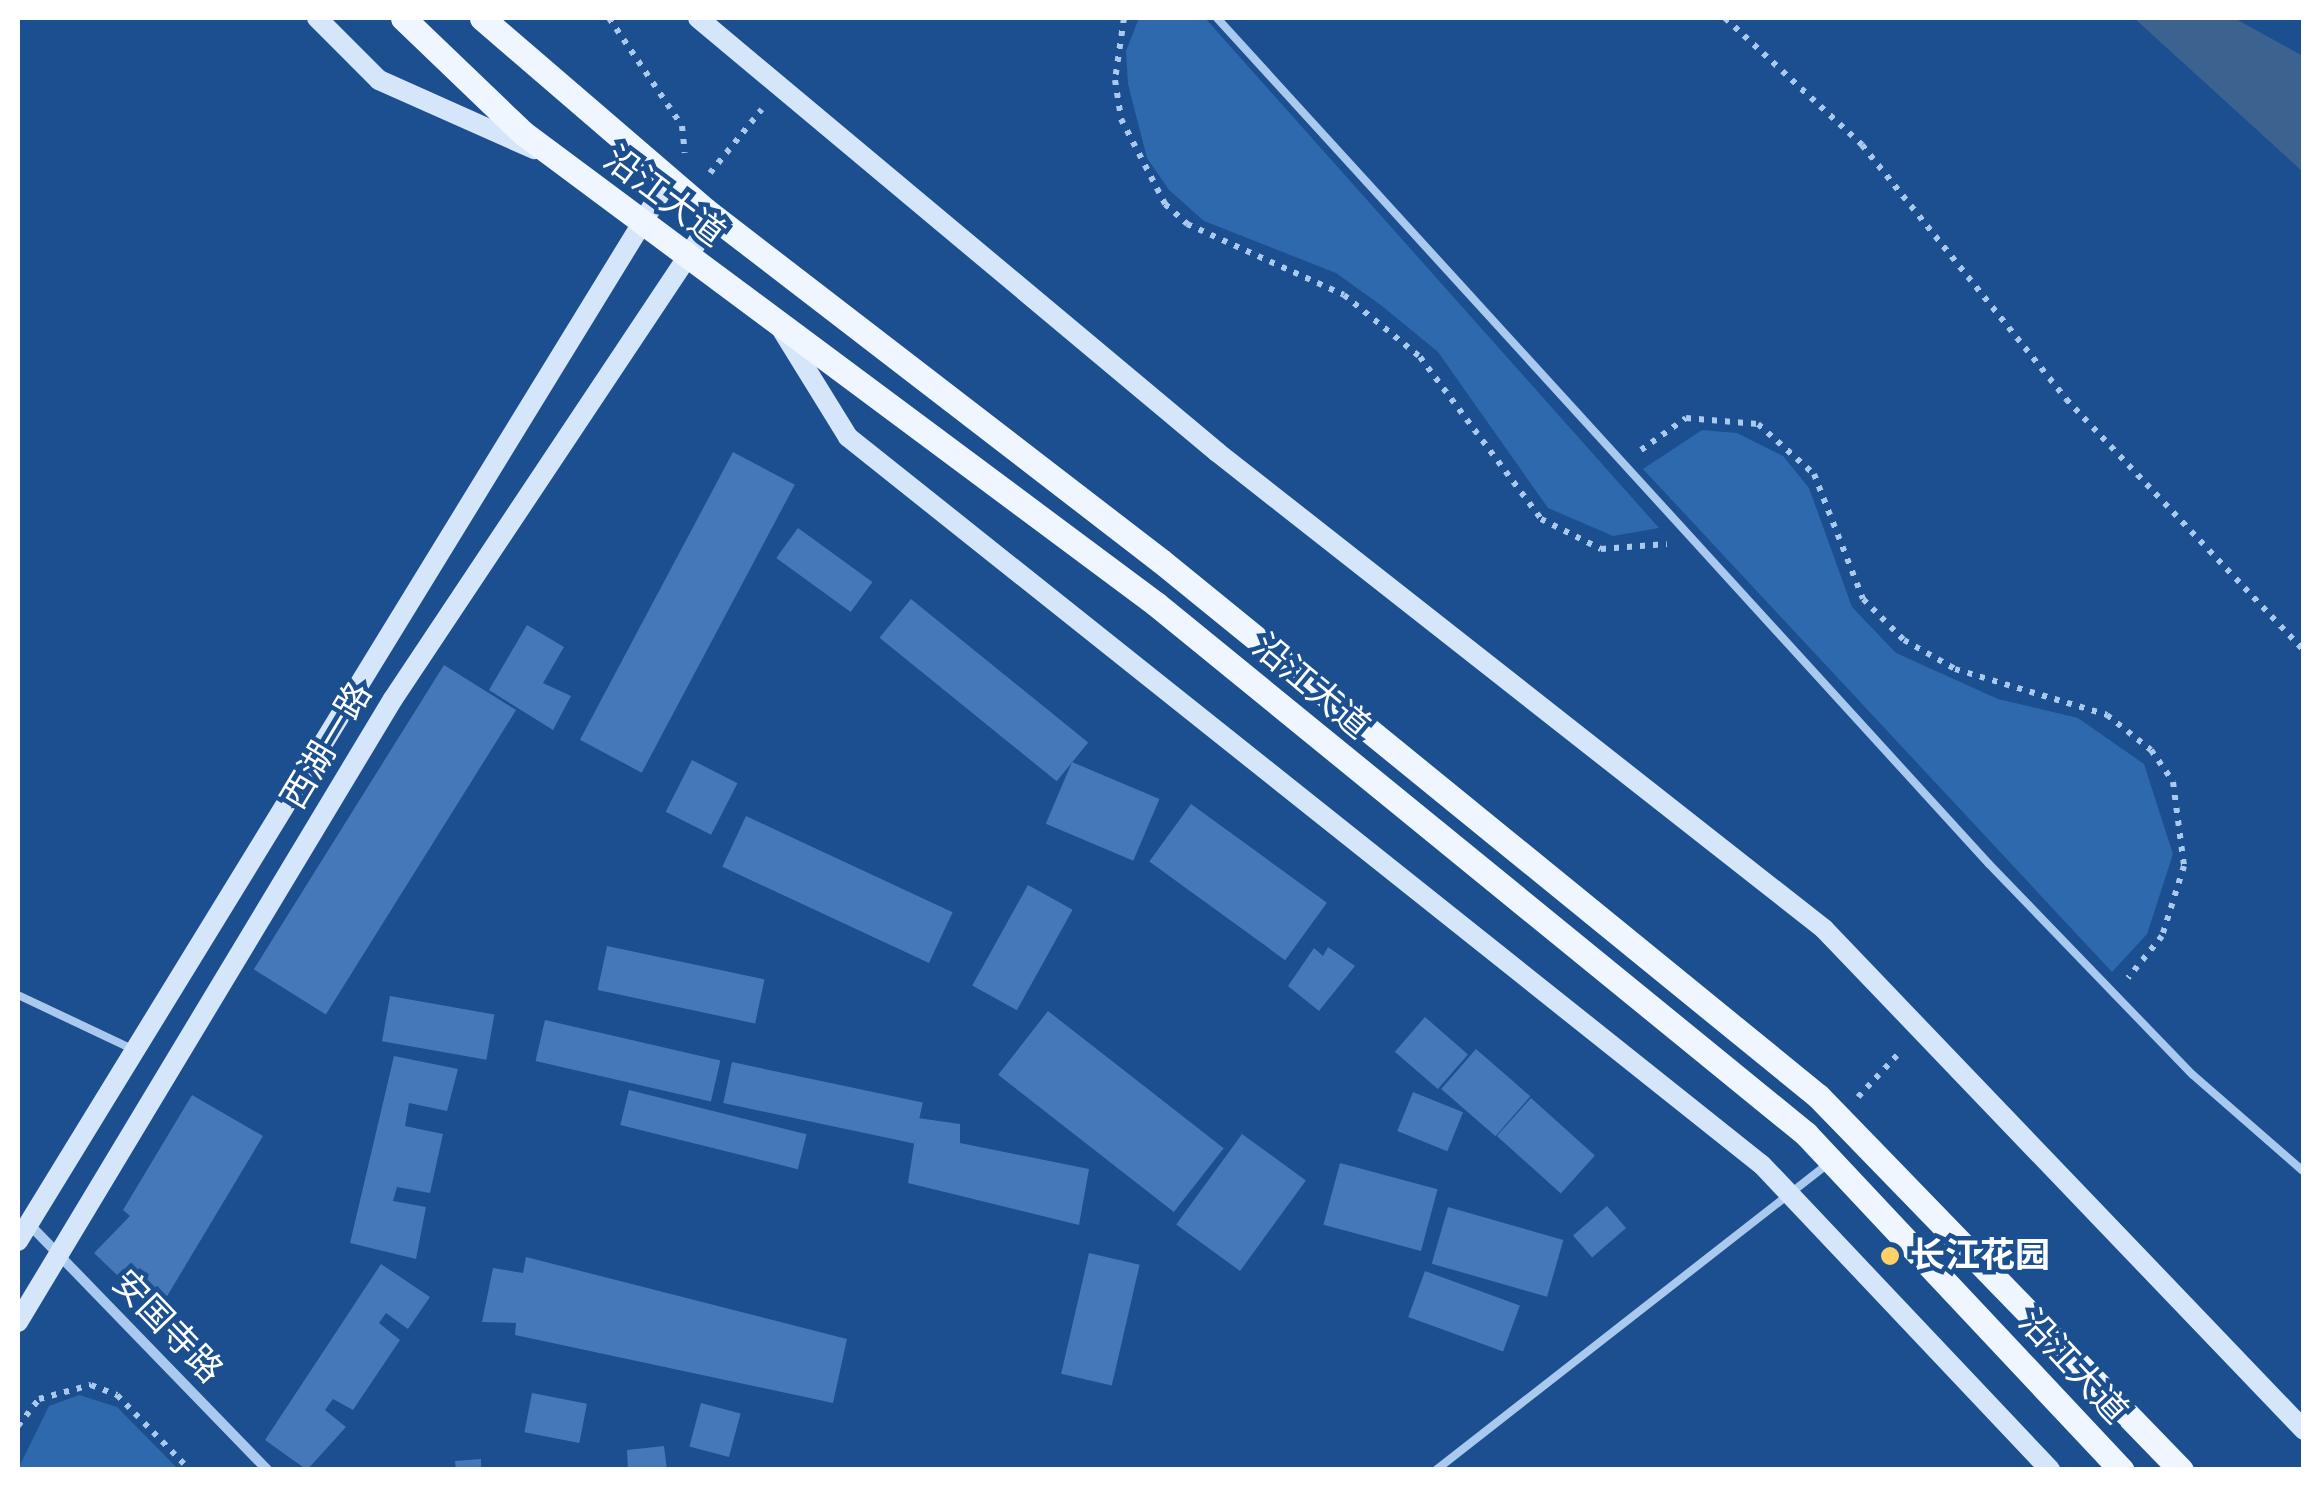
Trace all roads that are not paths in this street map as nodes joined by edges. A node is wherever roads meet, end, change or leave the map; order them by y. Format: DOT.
graph roads {
  1 [pos="317,18"];
  2 [pos="403,18"];
  3 [pos="482,18"];
  4 [pos="698,18"];
  5 [pos="1217,18"];
  6 [pos="555,158"];
  7 [pos="670,179"];
  8 [pos="714,217"];
  9 [pos="641,224"];
  10 [pos="687,258"];
  11 [pos="781,329"];
  12 [pos="18,996"];
  13 [pos="132,1048"];
  14 [pos="1832,1162"];
  15 [pos="2304,1172"];
  16 [pos="1790,1194"];
  17 [pos="23,1232"];
  18 [pos="58,1254"];
  19 [pos="18,1322"];
  20 [pos="2304,1430"];
  21 [pos="266,1470"];
  22 [pos="1436,1470"];
  23 [pos="2050,1470"];
  24 [pos="2122,1470"];
  25 [pos="2181,1470"];
  1 -- 6 [label="street"];
  2 -- 6 [label="main road, 沿江大道"];
  3 -- 7 [label="main road, 沿江大道"];
  4 -- 20 [label="street"];
  5 -- 15 [label="lane"];
  6 -- 9 [label="main road, 沿江大道"];
  7 -- 8 [label="main road, 沿江大道"];
  7 -- 9 [label="street, 西湖一路"];
  8 -- 10 [label="street, 西湖一路"];
  8 -- 25 [label="main road, 沿江大道"];
  9 -- 10 [label="main road, 沿江大道"];
  9 -- 13 [label="street, 西湖一路"];
  10 -- 11 [label="main road, 沿江大道"];
  10 -- 18 [label="street, 西湖一路"];
  11 -- 14 [label="main road, 沿江大道"];
  11 -- 16 [label="street"];
  12 -- 13 [label="lane"];
  13 -- 17 [label="street, 西湖一路"];
  14 -- 16 [label="lane"];
  14 -- 24 [label="main road, 沿江大道"];
  16 -- 22 [label="lane"];
  16 -- 23 [label="street"];
  17 -- 18 [label="street, 安国寺路"];
  18 -- 19 [label="street, 西湖一路"];
  18 -- 21 [label="street, 安国寺路"];
}
